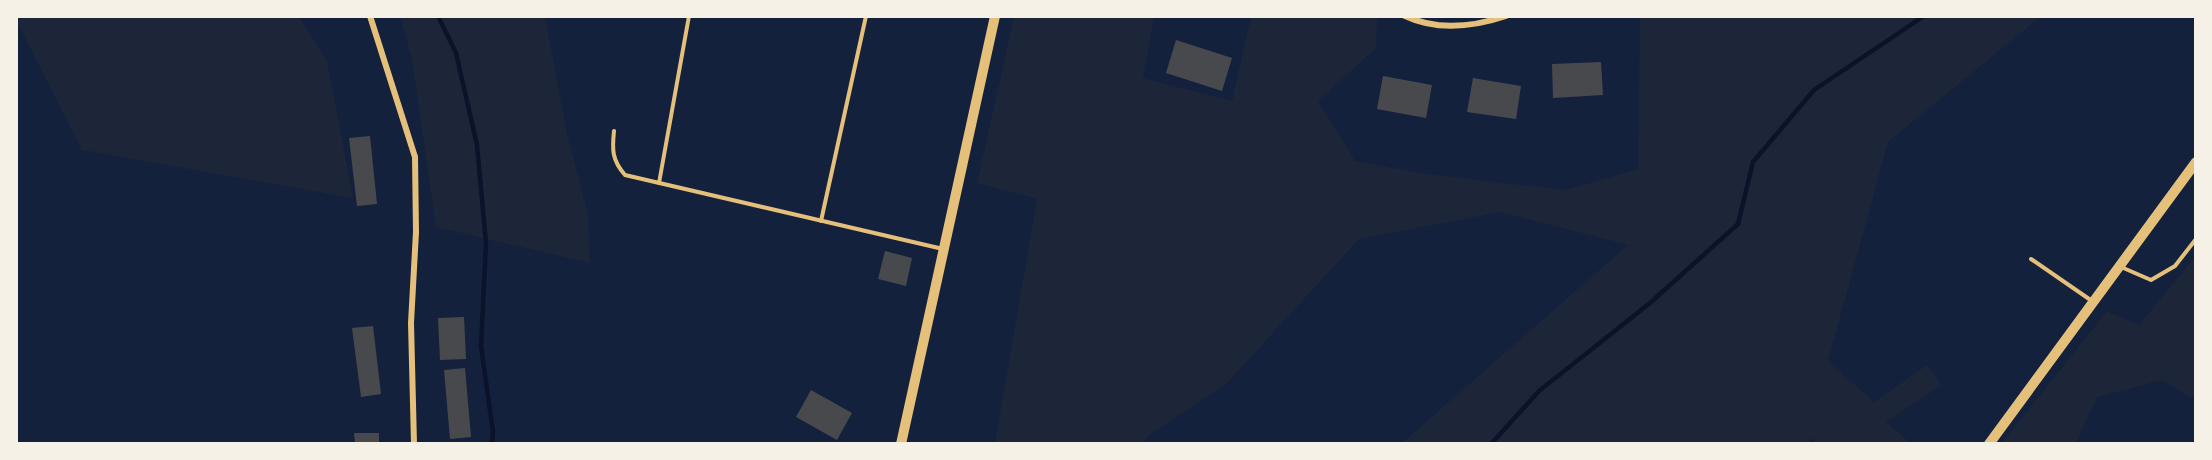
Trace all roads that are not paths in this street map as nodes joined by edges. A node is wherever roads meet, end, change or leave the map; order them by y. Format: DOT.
graph roads {
  1 [pos="370,16"];
  2 [pos="688,16"];
  3 [pos="866,16"];
  4 [pos="994,16"];
  5 [pos="1405,16"];
  6 [pos="1506,16"];
  7 [pos="614,131"];
  8 [pos="2196,162"];
  9 [pos="659,183"];
  10 [pos="821,221"];
  11 [pos="2196,239"];
  12 [pos="944,250"];
  13 [pos="2031,259"];
  14 [pos="2118,266"];
  15 [pos="2092,301"];
  16 [pos="414,444"];
  17 [pos="901,444"];
  18 [pos="1989,444"];
  1 -- 16 [label="street"];
  2 -- 9 [label="lane"];
  3 -- 10 [label="lane"];
  4 -- 12 [label="street"];
  5 -- 6 [label="street"];
  7 -- 9 [label="lane"];
  8 -- 14 [label="street"];
  9 -- 10 [label="lane"];
  10 -- 12 [label="lane"];
  11 -- 14 [label="lane"];
  12 -- 17 [label="street"];
  13 -- 15 [label="lane"];
  14 -- 15 [label="street"];
  15 -- 18 [label="street"];
}
